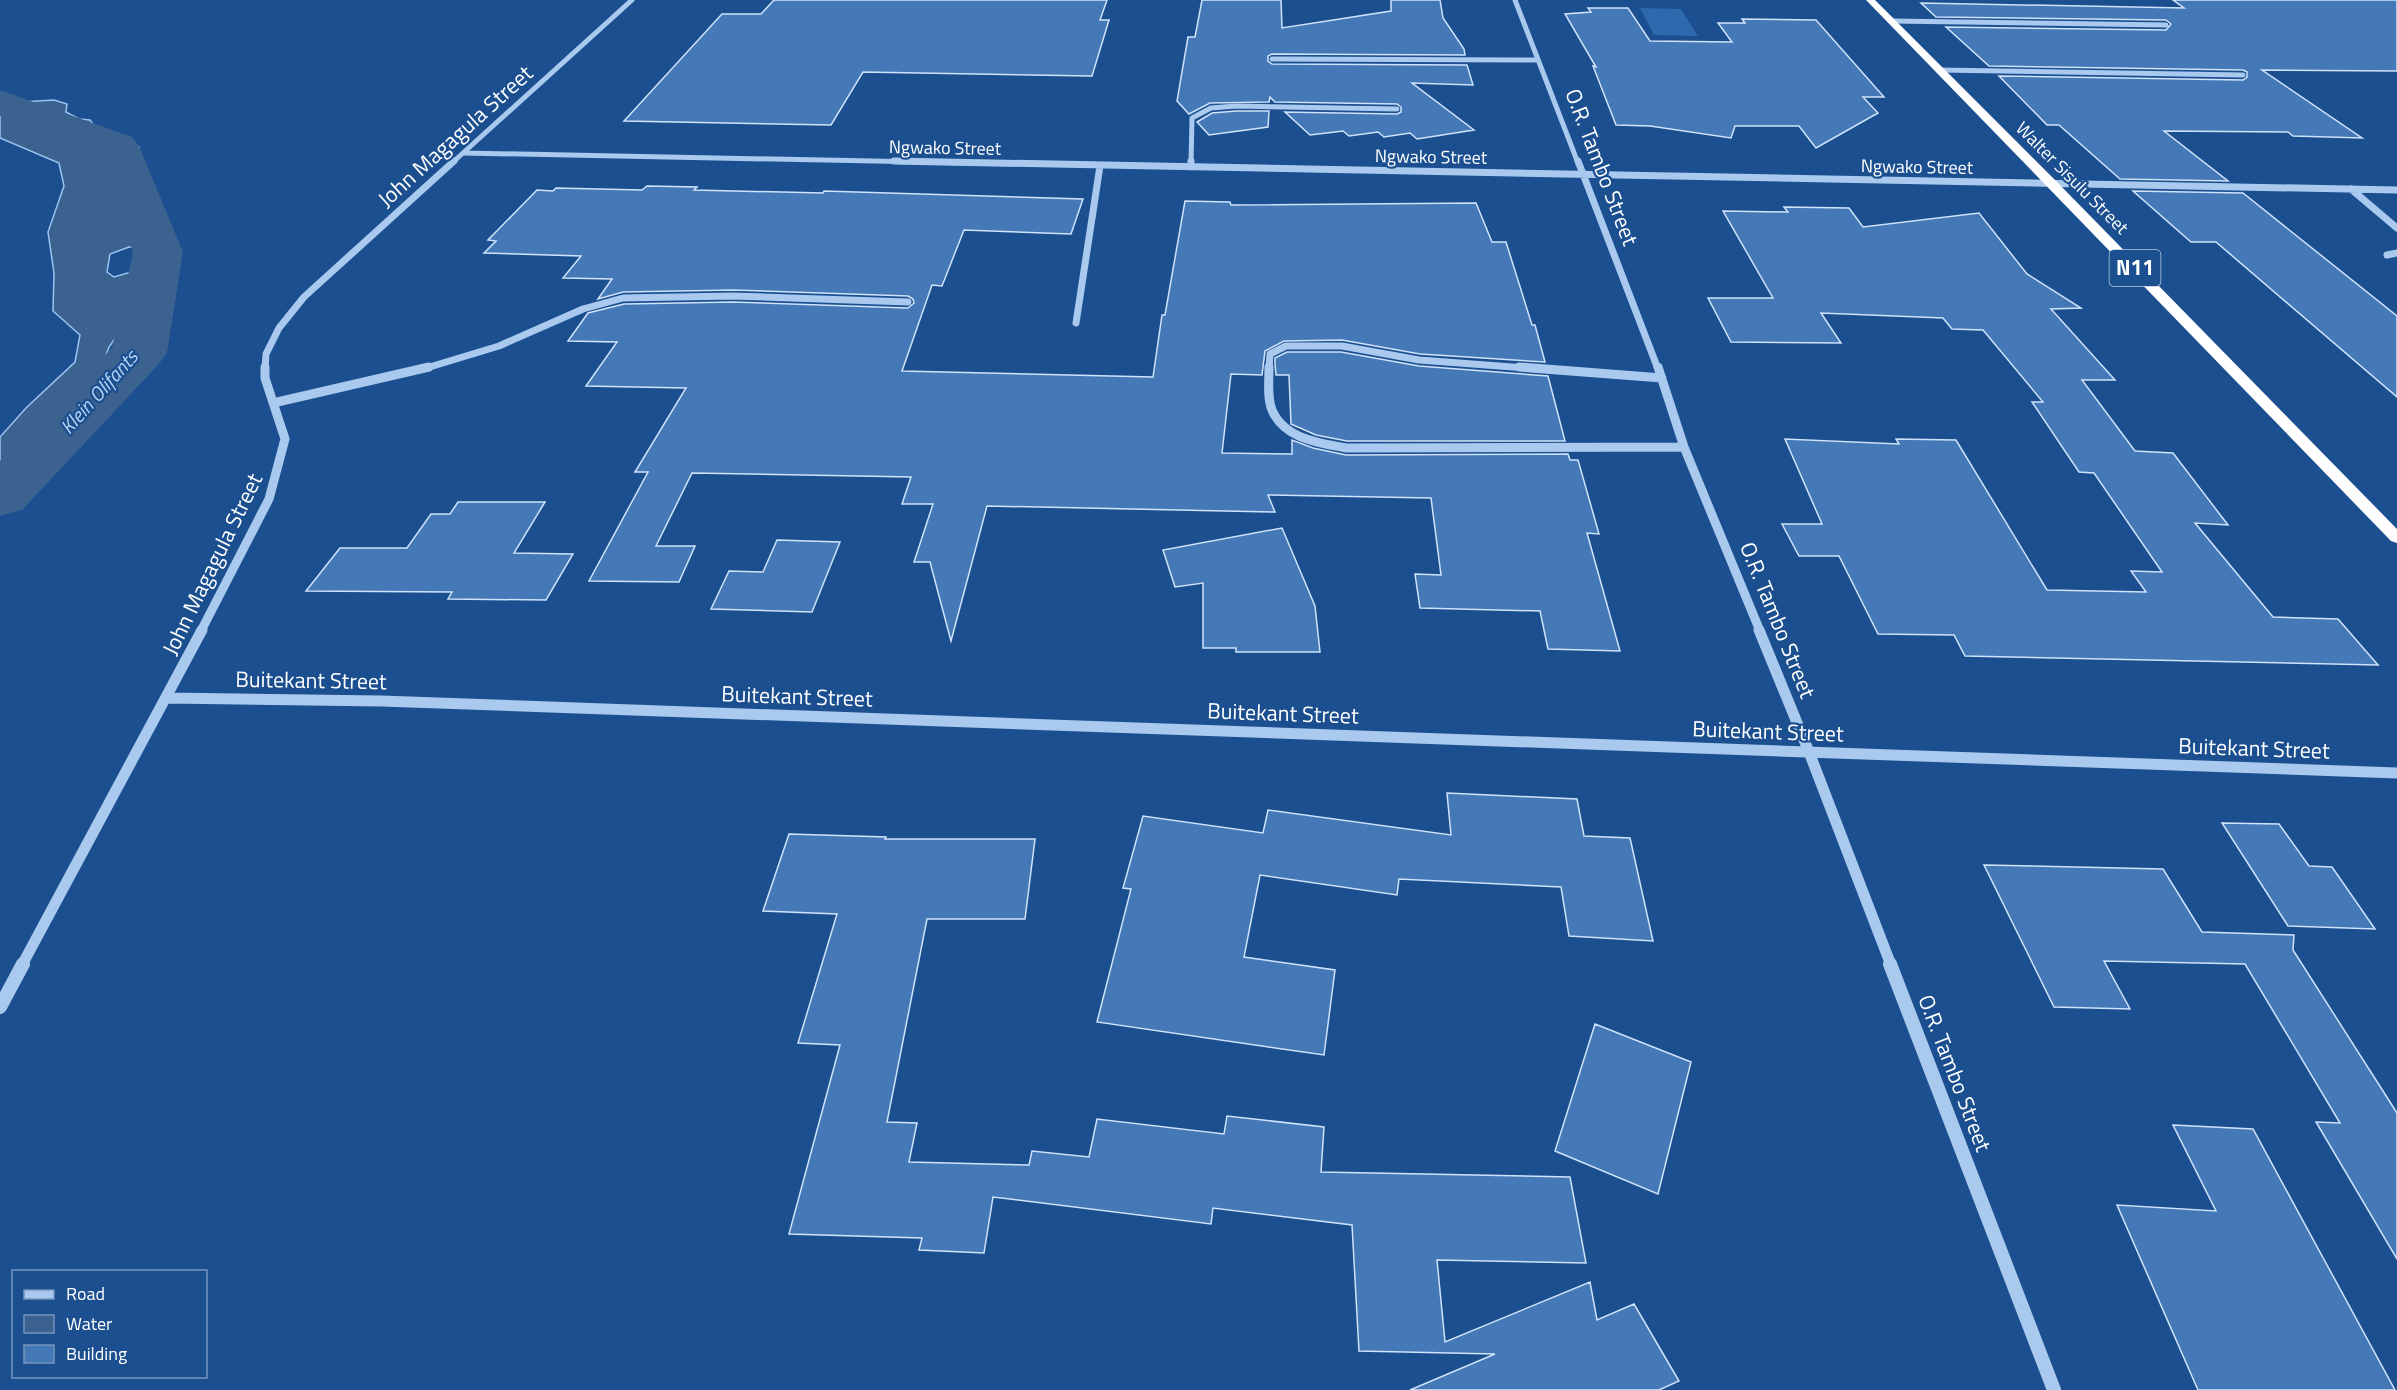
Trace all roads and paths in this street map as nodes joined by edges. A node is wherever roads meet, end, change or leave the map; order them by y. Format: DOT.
graph roads {
  1 [pos="632,0"];
  2 [pos="1515,0"];
  3 [pos="1870,0"];
  4 [pos="1891,21"];
  5 [pos="2166,25"];
  6 [pos="1272,59"];
  7 [pos="1537,60"];
  8 [pos="1939,70"];
  9 [pos="2243,75"];
  10 [pos="1397,109"];
  11 [pos="464,153"];
  12 [pos="1100,166"];
  13 [pos="1191,167"];
  14 [pos="1582,175"];
  15 [pos="2053,184"];
  16 [pos="2351,189"];
  17 [pos="2397,190"];
  18 [pos="2397,228"];
  19 [pos="2397,253"];
  20 [pos="2387,255"];
  21 [pos="908,302"];
  22 [pos="1076,323"];
  23 [pos="1662,378"];
  24 [pos="273,403"];
  25 [pos="1684,447"];
  26 [pos="2397,538"];
  27 [pos="167,698"];
  28 [pos="1809,752"];
  29 [pos="2397,773"];
  30 [pos="0,1007"];
  31 [pos="2054,1390"];
  1 -- 11 [label="street, John Magagula Street"];
  2 -- 7 [label="street, O.R. Tambo Street"];
  3 -- 4 [label="highway, Walter Sisulu Street / N11"];
  4 -- 5 [label="street"];
  4 -- 8 [label="highway, Walter Sisulu Street / N11"];
  6 -- 7 [label="street"];
  7 -- 14 [label="street, O.R. Tambo Street"];
  8 -- 9 [label="street"];
  8 -- 15 [label="highway, Walter Sisulu Street / N11"];
  10 -- 13 [label="street"];
  11 -- 12 [label="street, Ngwako Street"];
  11 -- 24 [label="street, John Magagula Street"];
  12 -- 13 [label="street, Ngwako Street"];
  12 -- 22 [label="street"];
  13 -- 14 [label="street, Ngwako Street"];
  14 -- 15 [label="street, Ngwako Street"];
  14 -- 23 [label="street, O.R. Tambo Street"];
  15 -- 16 [label="street, Ngwako Street"];
  15 -- 26 [label="highway, Walter Sisulu Street / N11"];
  16 -- 17 [label="street, Ngwako Street"];
  16 -- 18 [label="street"];
  19 -- 20 [label="street"];
  21 -- 24 [label="street"];
  23 -- 25 [label="street, O.R. Tambo Street"];
  23 -- 25 [label="street"];
  24 -- 27 [label="street, John Magagula Street"];
  25 -- 28 [label="street, O.R. Tambo Street"];
  27 -- 28 [label="street, Buitekant Street"];
  27 -- 30 [label="street, John Magagula Street"];
  28 -- 29 [label="street, Buitekant Street"];
  28 -- 31 [label="street, O.R. Tambo Street"];
}
